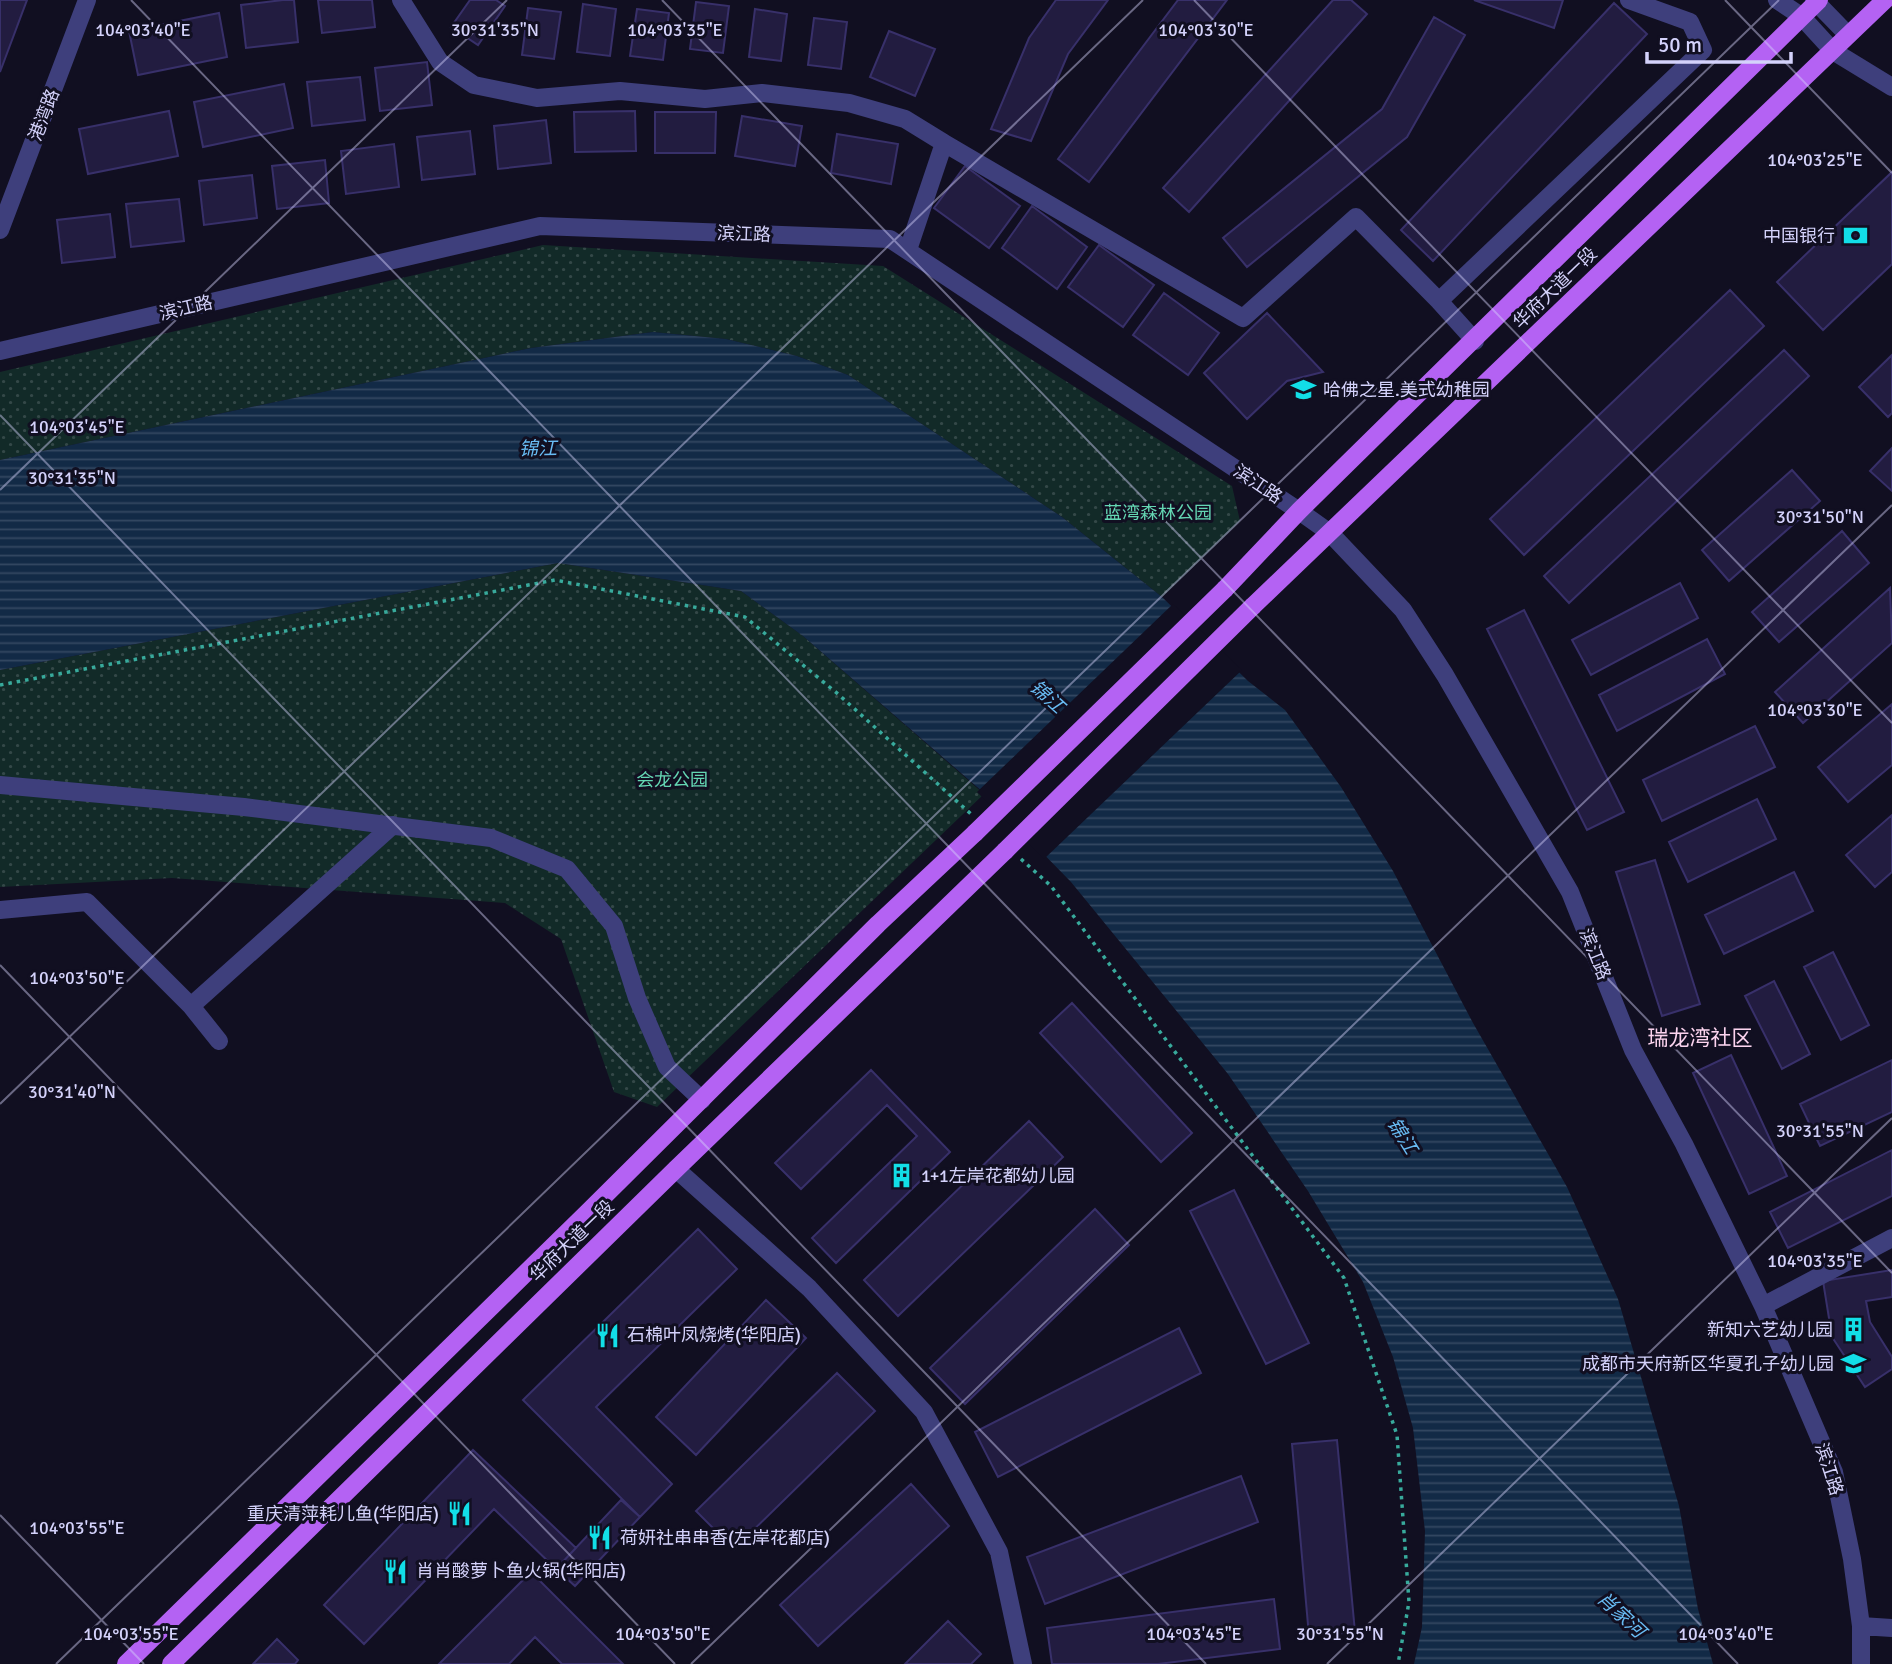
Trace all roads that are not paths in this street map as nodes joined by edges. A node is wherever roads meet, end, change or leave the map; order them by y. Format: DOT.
graph roads {
  1 [pos="87,0"];
  2 [pos="401,0"];
  3 [pos="1629,0"];
  4 [pos="1777,0"];
  5 [pos="1885,0"];
  6 [pos="1817,1"];
  7 [pos="1801,16"];
  8 [pos="1848,35"];
  9 [pos="1833,51"];
  10 [pos="1892,87"];
  11 [pos="944,143"];
  12 [pos="0,230"];
  13 [pos="908,250"];
  14 [pos="1440,301"];
  15 [pos="1475,341"];
  16 [pos="0,351"];
  17 [pos="1299,511"];
  18 [pos="1330,533"];
  19 [pos="0,785"];
  20 [pos="393,825"];
  21 [pos="0,910"];
  22 [pos="191,1006"];
  23 [pos="219,1041"];
  24 [pos="702,1100"];
  25 [pos="676,1169"];
  26 [pos="1892,1238"];
  27 [pos="1763,1306"];
  28 [pos="1861,1626"];
  29 [pos="1892,1628"];
  30 [pos="126,1664"];
  31 [pos="171,1664"];
  32 [pos="1023,1664"];
  33 [pos="1861,1664"];
  1 -- 12 [label="street, 港湾路"];
  2 -- 11 [label="street"];
  3 -- 14 [label="street"];
  4 -- 7 [label="street"];
  5 -- 8 [label="main road, 华府大道一段"];
  6 -- 7 [label="main road"];
  6 -- 8 [label="street"];
  7 -- 9 [label="street"];
  7 -- 15 [label="main road"];
  8 -- 9 [label="main road, 华府大道一段"];
  9 -- 10 [label="street"];
  9 -- 18 [label="main road, 华府大道一段"];
  11 -- 13 [label="street"];
  11 -- 14 [label="street"];
  13 -- 16 [label="street, 滨江路"];
  13 -- 17 [label="street, 滨江路"];
  14 -- 15 [label="street"];
  15 -- 17 [label="main road"];
  17 -- 18 [label="street, 滨江路"];
  17 -- 24 [label="main road, bridge"];
  18 -- 25 [label="main road, 华府大道一段, bridge"];
  18 -- 27 [label="street, 滨江路"];
  19 -- 20 [label="street"];
  20 -- 22 [label="street"];
  20 -- 24 [label="street"];
  21 -- 22 [label="street"];
  22 -- 23 [label="street"];
  24 -- 30 [label="main road"];
  25 -- 31 [label="main road, 华府大道一段"];
  25 -- 32 [label="street"];
  26 -- 27 [label="street"];
  27 -- 28 [label="street, 滨江路"];
  28 -- 29 [label="street"];
  28 -- 33 [label="street, 滨江路"];
}
